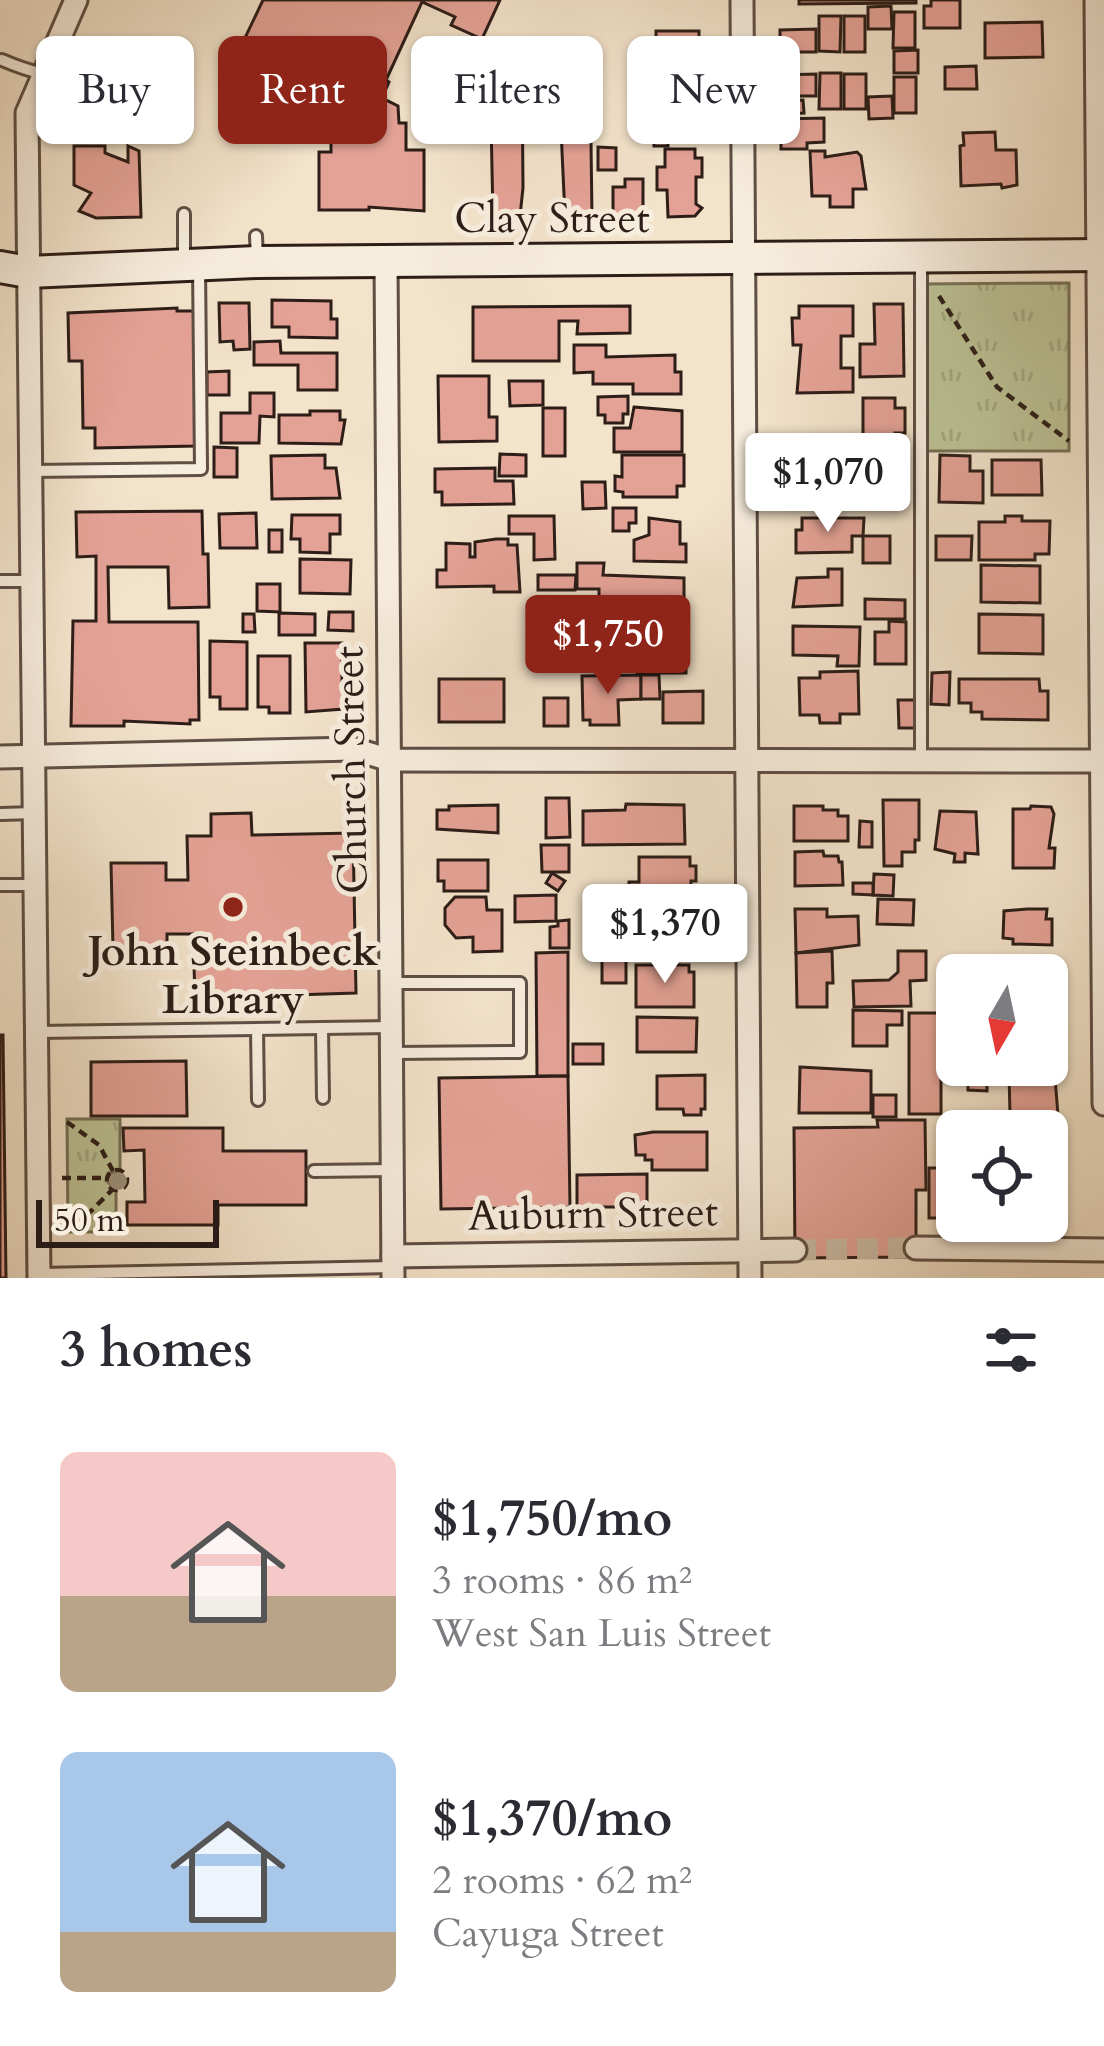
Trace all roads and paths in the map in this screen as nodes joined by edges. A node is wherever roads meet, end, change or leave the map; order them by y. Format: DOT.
graph roads {
  1 [pos="76,0"];
  2 [pos="742,0"];
  3 [pos="1096,0"];
  4 [pos="59,36"];
  5 [pos="2,60"];
  6 [pos="36,74"];
  7 [pos="36,89"];
  8 [pos="184,214"];
  9 [pos="1101,255"];
  10 [pos="386,260"];
  11 [pos="742,260"];
  12 [pos="192,264"];
  13 [pos="14,270"];
  14 [pos="926,272"];
  15 [pos="1069,441"];
  16 [pos="30,471"];
  17 [pos="0,581"];
  18 [pos="32,581"];
  19 [pos="0,757"];
  20 [pos="34,757"];
  21 [pos="390,760"];
  22 [pos="745,761"];
  23 [pos="922,761"];
  24 [pos="1102,761"];
  25 [pos="35,813"];
  26 [pos="1,814"];
  27 [pos="0,885"];
  28 [pos="35,885"];
  29 [pos="392,983"];
  30 [pos="392,1027"];
  31 [pos="322,1028"];
  32 [pos="257,1029"];
  33 [pos="36,1032"];
  34 [pos="393,1053"];
  35 [pos="323,1098"];
  36 [pos="258,1100"];
  37 [pos="1104,1104"];
  38 [pos="67,1122"];
  39 [pos="393,1170"];
  40 [pos="113,1171"];
  41 [pos="314,1172"];
  42 [pos="38,1178"];
  43 [pos="107,1178"];
  44 [pos="113,1189"];
  45 [pos="39,1232"];
  46 [pos="916,1248"];
  47 [pos="795,1250"];
  48 [pos="1104,1250"];
  49 [pos="750,1251"];
  50 [pos="393,1267"];
  51 [pos="39,1276"];
  52 [pos="750,1278"];
  1 -- 4 [label="street"];
  2 -- 11 [label="street"];
  3 -- 9 [label="street"];
  5 -- 6 [label="lane"];
  7 -- 13 [label="street"];
  8 -- 12 [label="lane"];
  9 -- 14 [label="street, Clay Street"];
  9 -- 24 [label="street"];
  10 -- 11 [label="street, Clay Street"];
  10 -- 12 [label="street, Clay Street"];
  10 -- 21 [label="street, Church Street"];
  11 -- 14 [label="street, Clay Street"];
  11 -- 22 [label="street"];
  12 -- 13 [label="street, Clay Street"];
  12 -- 16 [label="lane"];
  13 -- 16 [label="street"];
  14 -- 15 [label="path"];
  14 -- 23 [label="lane"];
  16 -- 18 [label="street"];
  17 -- 18 [label="lane"];
  18 -- 20 [label="street"];
  19 -- 20 [label="street"];
  20 -- 21 [label="street"];
  20 -- 25 [label="street"];
  21 -- 22 [label="street"];
  21 -- 29 [label="street, Church Street"];
  22 -- 23 [label="street"];
  22 -- 49 [label="street"];
  23 -- 24 [label="street"];
  24 -- 37 [label="street"];
  25 -- 26 [label="lane"];
  25 -- 28 [label="street"];
  27 -- 28 [label="lane"];
  28 -- 33 [label="street"];
  29 -- 30 [label="street, Church Street"];
  29 -- 34 [label="lane"];
  30 -- 31 [label="lane"];
  30 -- 34 [label="street, Church Street"];
  31 -- 32 [label="lane"];
  31 -- 35 [label="lane"];
  32 -- 33 [label="lane"];
  32 -- 36 [label="lane"];
  33 -- 42 [label="street"];
  34 -- 39 [label="street, Church Street"];
  38 -- 40 [label="path"];
  39 -- 41 [label="lane"];
  39 -- 50 [label="street, Church Street"];
  40 -- 43 [label="path"];
  40 -- 44 [label="path"];
  42 -- 43 [label="path"];
  42 -- 45 [label="street"];
  43 -- 44 [label="path"];
  44 -- 45 [label="path"];
  45 -- 51 [label="street"];
  46 -- 48 [label="street"];
  47 -- 49 [label="street, Auburn Street"];
  49 -- 50 [label="street, Auburn Street"];
  49 -- 52 [label="street"];
  50 -- 51 [label="lane"];
}
